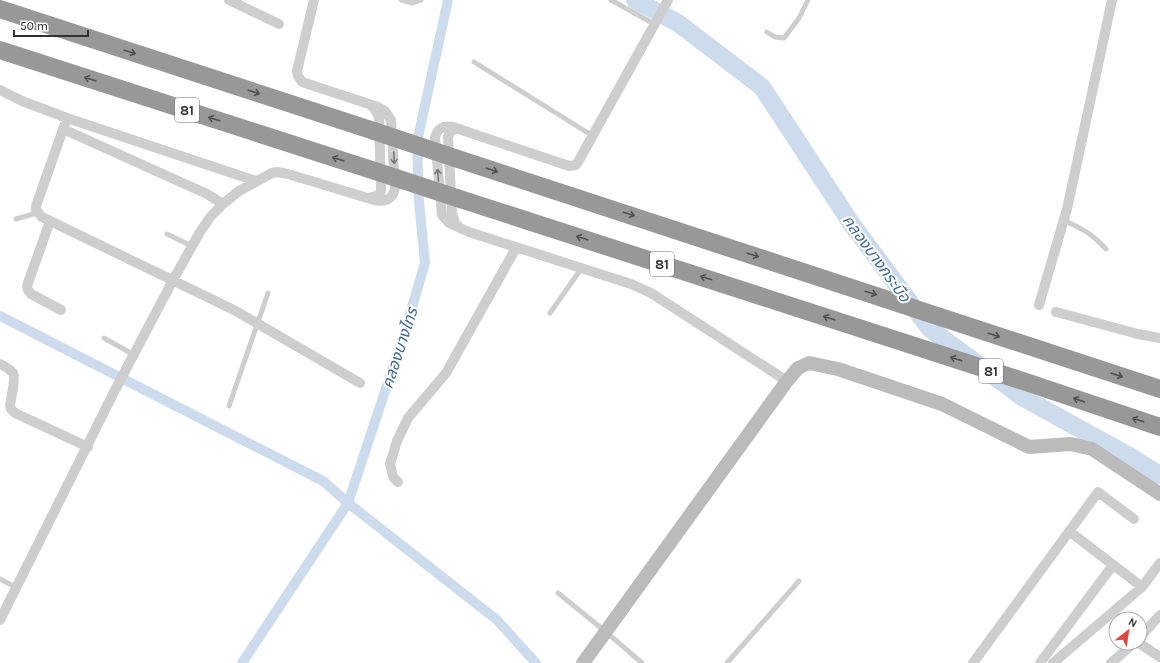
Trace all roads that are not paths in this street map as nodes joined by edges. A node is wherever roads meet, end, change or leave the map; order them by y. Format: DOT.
graph roads {
  1 [pos="229,0"];
  2 [pos="314,0"];
  3 [pos="401,0"];
  4 [pos="421,0"];
  5 [pos="611,0"];
  6 [pos="808,0"];
  7 [pos="1112,0"];
  8 [pos="667,2"];
  9 [pos="0,9"];
  10 [pos="656,21"];
  11 [pos="279,24"];
  12 [pos="767,32"];
  13 [pos="0,50"];
  14 [pos="474,62"];
  15 [pos="0,90"];
  16 [pos="369,104"];
  17 [pos="67,118"];
  18 [pos="64,129"];
  19 [pos="593,136"];
  20 [pos="256,181"];
  21 [pos="366,198"];
  22 [pos="223,204"];
  23 [pos="38,212"];
  24 [pos="16,220"];
  25 [pos="1063,220"];
  26 [pos="50,221"];
  27 [pos="167,234"];
  28 [pos="192,246"];
  29 [pos="516,248"];
  30 [pos="1106,249"];
  31 [pos="581,269"];
  32 [pos="173,280"];
  33 [pos="268,293"];
  34 [pos="1039,305"];
  35 [pos="61,310"];
  36 [pos="1056,312"];
  37 [pos="550,313"];
  38 [pos="256,323"];
  39 [pos="104,338"];
  40 [pos="1160,338"];
  41 [pos="134,355"];
  42 [pos="0,364"];
  43 [pos="787,381"];
  44 [pos="360,383"];
  45 [pos="1160,389"];
  46 [pos="229,406"];
  47 [pos="1160,428"];
  48 [pos="88,447"];
  49 [pos="398,482"];
  50 [pos="1160,494"];
  51 [pos="1134,519"];
  52 [pos="1069,531"];
  53 [pos="1160,563"];
  54 [pos="1112,565"];
  55 [pos="0,579"];
  56 [pos="799,581"];
  57 [pos="1142,587"];
  58 [pos="17,588"];
  59 [pos="558,593"];
  60 [pos="1160,615"];
  61 [pos="0,620"];
  62 [pos="1148,628"];
  63 [pos="605,631"];
  64 [pos="1148,649"];
  65 [pos="1125,651"];
  66 [pos="1160,657"];
  67 [pos="583,663"];
  68 [pos="642,663"];
  69 [pos="727,663"];
  70 [pos="973,663"];
  71 [pos="1040,663"];
  72 [pos="1053,663"];
  73 [pos="1111,663"];
  1 -- 11 [label="street"];
  2 -- 16 [label="street"];
  3 -- 4 [label="lane"];
  5 -- 10 [label="lane"];
  6 -- 12 [label="lane"];
  7 -- 25 [label="street"];
  8 -- 10 [label="street"];
  9 -- 45 [label="highway, 81, one-way, bridge"];
  10 -- 19 [label="street"];
  47 -- 13 [label="highway, 81, one-way, bridge"];
  14 -- 19 [label="lane"];
  15 -- 17 [label="street"];
  16 -- 21 [label="street"];
  16 -- 21 [label="street, one-way"];
  17 -- 18 [label="street"];
  17 -- 20 [label="street"];
  18 -- 22 [label="street"];
  18 -- 23 [label="street"];
  19 -- 29 [label="street"];
  20 -- 21 [label="street"];
  20 -- 22 [label="street"];
  22 -- 28 [label="street"];
  23 -- 24 [label="lane"];
  23 -- 26 [label="street"];
  25 -- 30 [label="lane"];
  25 -- 34 [label="street"];
  26 -- 32 [label="street"];
  26 -- 35 [label="street"];
  27 -- 28 [label="lane"];
  28 -- 32 [label="street"];
  29 -- 31 [label="street"];
  29 -- 49 [label="street"];
  31 -- 37 [label="lane"];
  31 -- 43 [label="street"];
  32 -- 38 [label="street"];
  32 -- 41 [label="street"];
  33 -- 38 [label="lane"];
  36 -- 40 [label="street"];
  38 -- 44 [label="street"];
  38 -- 46 [label="lane"];
  39 -- 41 [label="lane"];
  41 -- 48 [label="street"];
  42 -- 48 [label="street"];
  43 -- 50 [label="street"];
  43 -- 63 [label="street"];
  48 -- 58 [label="street"];
  51 -- 52 [label="street"];
  52 -- 54 [label="street"];
  52 -- 70 [label="street"];
  53 -- 57 [label="street"];
  54 -- 57 [label="street"];
  54 -- 71 [label="street"];
  55 -- 58 [label="lane"];
  56 -- 69 [label="lane"];
  57 -- 72 [label="street"];
  58 -- 61 [label="street"];
  59 -- 63 [label="lane"];
  60 -- 62 [label="street"];
  63 -- 67 [label="street"];
  63 -- 68 [label="lane"];
  64 -- 66 [label="street"];
  65 -- 73 [label="street"];
}
